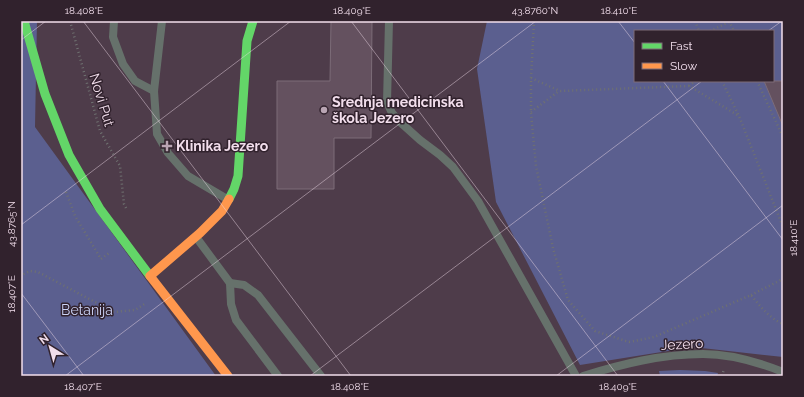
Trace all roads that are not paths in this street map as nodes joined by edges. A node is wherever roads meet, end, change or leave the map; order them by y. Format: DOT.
graph roads {
  1 [pos="24,21"];
  2 [pos="114,21"];
  3 [pos="162,21"];
  4 [pos="253,21"];
  5 [pos="389,21"];
  6 [pos="154,91"];
  7 [pos="229,200"];
  8 [pos="196,237"];
  9 [pos="150,276"];
  10 [pos="230,283"];
  11 [pos="783,372"];
  12 [pos="228,376"];
  13 [pos="278,376"];
  14 [pos="321,376"];
  15 [pos="576,376"];
  16 [pos="583,376"];
  1 -- 9 [label="street"];
  2 -- 6 [label="lane"];
  3 -- 6 [label="lane"];
  4 -- 7 [label="street"];
  5 -- 15 [label="lane"];
  6 -- 7 [label="lane"];
  7 -- 8 [label="street"];
  8 -- 9 [label="street"];
  8 -- 10 [label="lane"];
  9 -- 12 [label="street"];
  10 -- 13 [label="lane"];
  10 -- 14 [label="lane"];
  11 -- 16 [label="lane, Jezero"];
}
